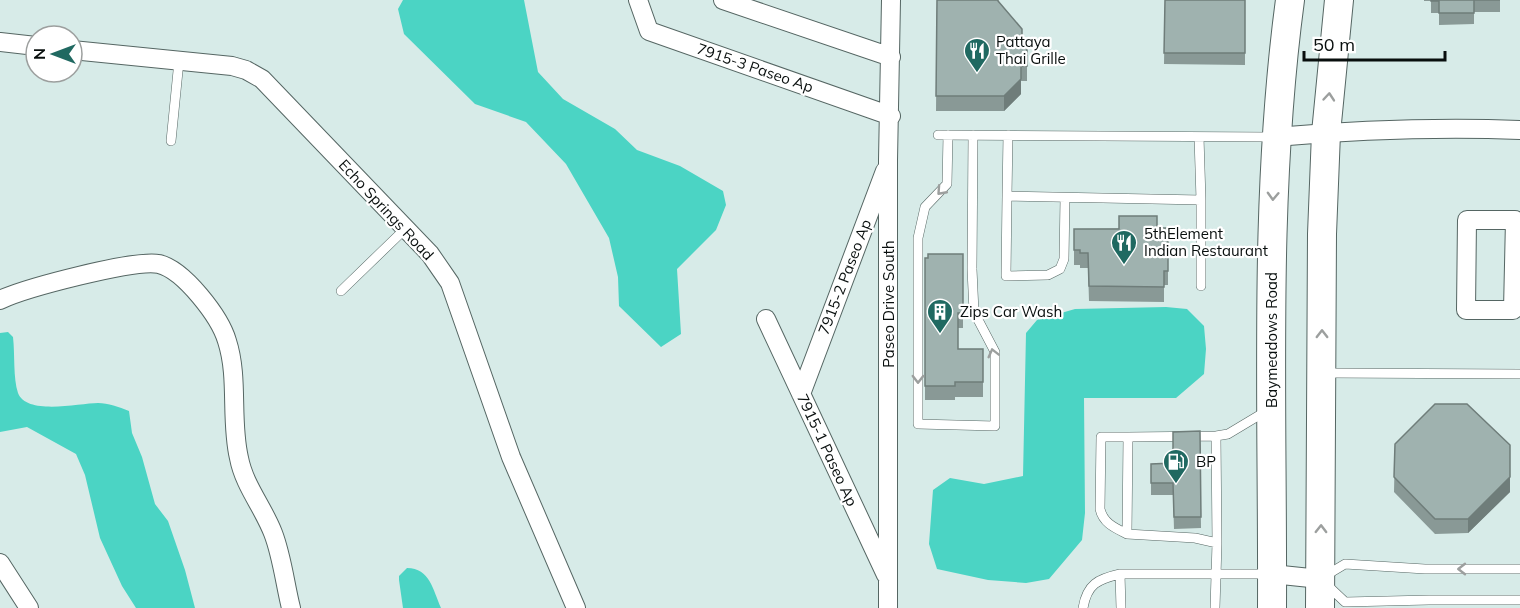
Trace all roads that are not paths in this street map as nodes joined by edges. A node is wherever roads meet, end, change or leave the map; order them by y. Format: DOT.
graph roads {
  1 [pos="638,0"];
  2 [pos="723,0"];
  3 [pos="891,0"];
  4 [pos="1290,0"];
  5 [pos="1339,0"];
  6 [pos="0,42"];
  7 [pos="24,45"];
  8 [pos="84,51"];
  9 [pos="891,57"];
  10 [pos="179,61"];
  11 [pos="891,116"];
  12 [pos="1520,130"];
  13 [pos="1326,133"];
  14 [pos="973,135"];
  15 [pos="1008,135"];
  16 [pos="1199,136"];
  17 [pos="1275,137"];
  18 [pos="171,141"];
  19 [pos="888,160"];
  20 [pos="1007,196"];
  21 [pos="1065,198"];
  22 [pos="1201,200"];
  23 [pos="405,229"];
  24 [pos="1201,285"];
  25 [pos="340,291"];
  26 [pos="0,300"];
  27 [pos="1517,310"];
  28 [pos="766,319"];
  29 [pos="1322,374"];
  30 [pos="1520,374"];
  31 [pos="801,394"];
  32 [pos="1272,408"];
  33 [pos="1216,436"];
  34 [pos="1128,437"];
  35 [pos="1127,534"];
  36 [pos="1216,543"];
  37 [pos="0,562"];
  38 [pos="1520,569"];
  39 [pos="1120,574"];
  40 [pos="1216,574"];
  41 [pos="1272,574"];
  42 [pos="1320,579"];
  43 [pos="888,580"];
  44 [pos="1520,600"];
  45 [pos="29,608"];
  46 [pos="291,608"];
  47 [pos="576,608"];
  48 [pos="888,608"];
  49 [pos="1083,608"];
  50 [pos="1121,608"];
  51 [pos="1215,608"];
  52 [pos="1272,608"];
  53 [pos="1320,608"];
  1 -- 11 [label="street, 7915-3 Paseo Ap"];
  2 -- 9 [label="street"];
  3 -- 9 [label="street, Paseo Drive South"];
  4 -- 17 [label="main road, Baymeadows Road"];
  13 -- 5 [label="main road, one-way"];
  6 -- 7 [label="street"];
  8 -- 10 [label="street, Echo Springs Road"];
  9 -- 11 [label="street, Paseo Drive South"];
  10 -- 18 [label="lane"];
  10 -- 23 [label="street, Echo Springs Road"];
  11 -- 19 [label="street, Paseo Drive South"];
  12 -- 13 [label="street"];
  13 -- 17 [label="street"];
  29 -- 13 [label="main road, one-way"];
  14 -- 14 [label="lane, one-way"];
  14 -- 15 [label="lane"];
  15 -- 16 [label="lane"];
  15 -- 20 [label="lane"];
  16 -- 17 [label="lane"];
  16 -- 22 [label="lane"];
  17 -- 32 [label="main road, Baymeadows Road, one-way"];
  19 -- 31 [label="street, 7915-2 Paseo Ap"];
  19 -- 43 [label="street, Paseo Drive South"];
  20 -- 21 [label="lane"];
  20 -- 21 [label="lane"];
  21 -- 22 [label="lane"];
  22 -- 24 [label="lane"];
  23 -- 25 [label="lane"];
  23 -- 47 [label="street, Echo Springs Road"];
  26 -- 46 [label="street"];
  27 -- 27 [label="street"];
  28 -- 31 [label="street, 7915-1 Paseo Ap"];
  29 -- 30 [label="lane"];
  42 -- 29 [label="main road, one-way"];
  31 -- 43 [label="street, 7915-1 Paseo Ap"];
  32 -- 33 [label="lane"];
  32 -- 41 [label="main road, Baymeadows Road"];
  33 -- 34 [label="lane"];
  33 -- 36 [label="lane"];
  34 -- 35 [label="lane"];
  34 -- 35 [label="lane"];
  35 -- 36 [label="lane"];
  36 -- 40 [label="lane"];
  37 -- 45 [label="street"];
  38 -- 42 [label="lane, one-way"];
  39 -- 40 [label="lane"];
  39 -- 49 [label="lane"];
  39 -- 50 [label="lane"];
  40 -- 41 [label="lane"];
  40 -- 51 [label="lane"];
  41 -- 42 [label="street"];
  41 -- 52 [label="main road, Baymeadows Road"];
  42 -- 44 [label="lane"];
  42 -- 53 [label="main road"];
  43 -- 48 [label="street, Paseo Drive South"];
}
